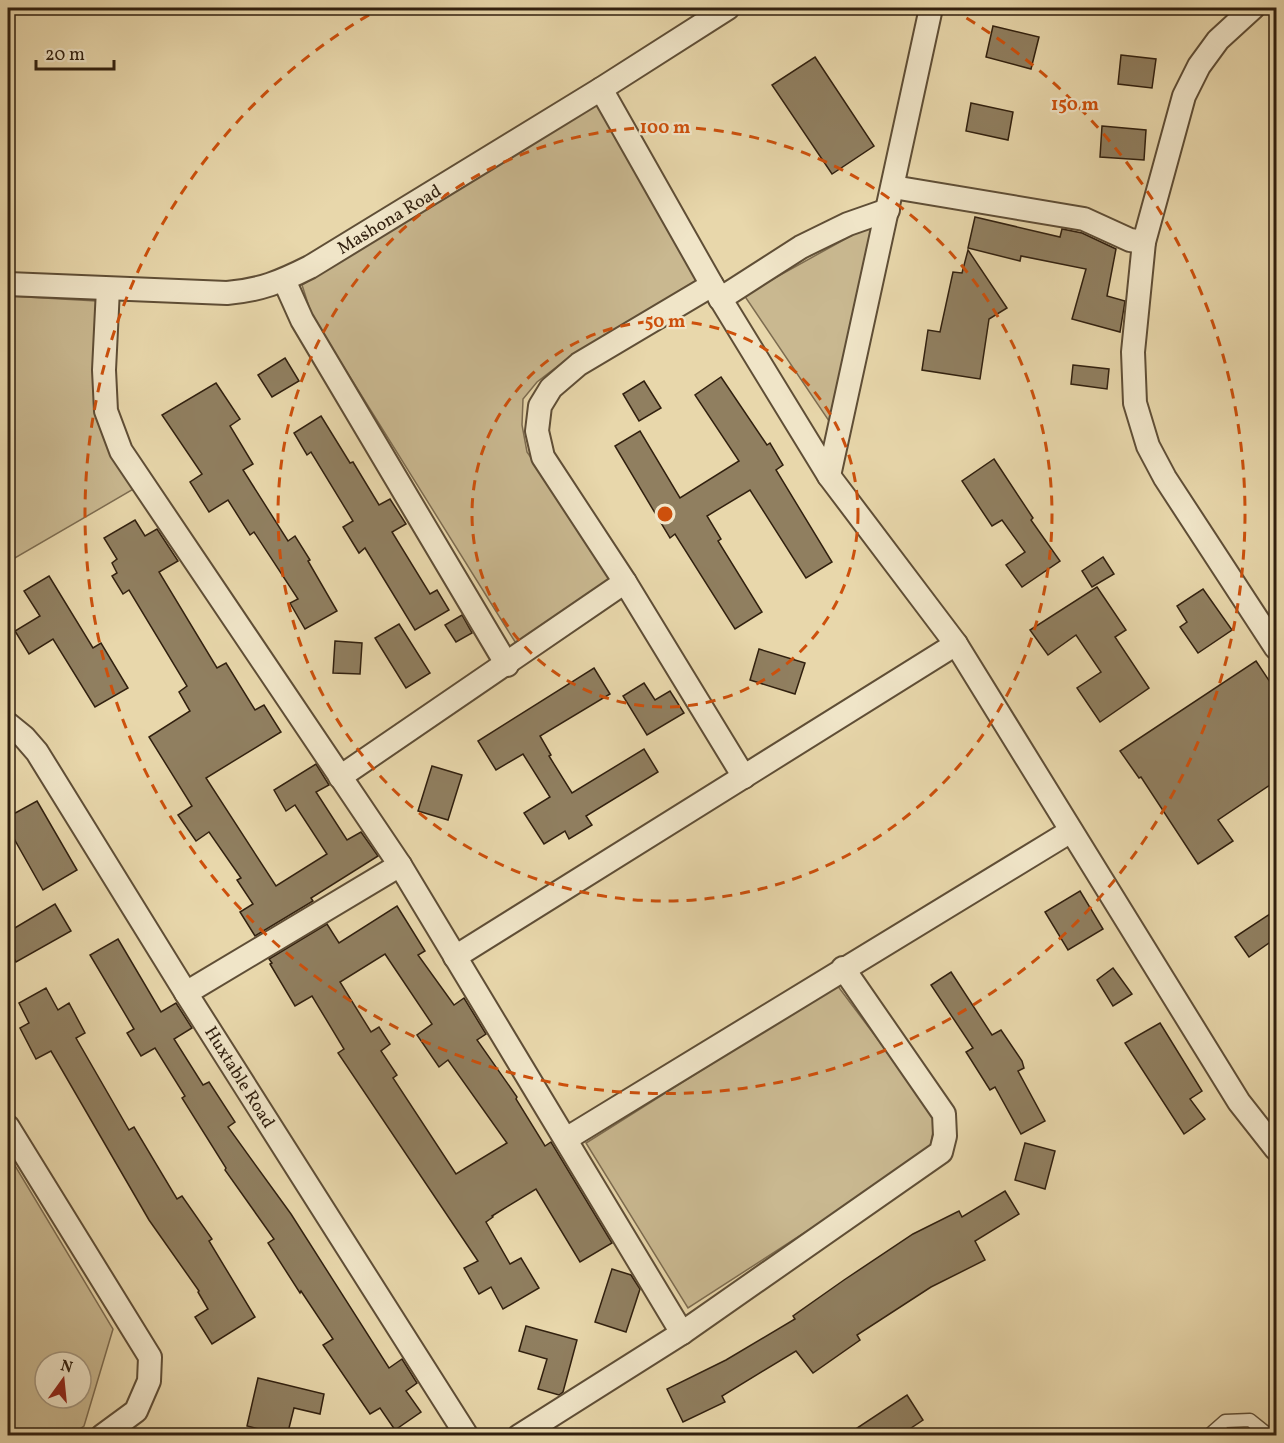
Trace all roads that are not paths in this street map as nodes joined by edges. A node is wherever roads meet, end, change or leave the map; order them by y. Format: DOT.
graph roads {
  1 [pos="728,8"];
  2 [pos="931,8"];
  3 [pos="1253,8"];
  4 [pos="602,89"];
  5 [pos="893,187"];
  6 [pos="888,210"];
  7 [pos="1144,242"];
  8 [pos="284,280"];
  9 [pos="8,284"];
  10 [pos="108,289"];
  11 [pos="716,292"];
  12 [pos="829,476"];
  13 [pos="625,582"];
  14 [pos="956,644"];
  15 [pos="1276,648"];
  16 [pos="507,665"];
  17 [pos="8,724"];
  18 [pos="340,777"];
  19 [pos="744,777"];
  20 [pos="1071,831"];
  21 [pos="399,865"];
  22 [pos="455,957"];
  23 [pos="843,968"];
  24 [pos="186,993"];
  25 [pos="8,1127"];
  26 [pos="566,1139"];
  27 [pos="1276,1149"];
  28 [pos="682,1333"];
  29 [pos="1276,1432"];
  30 [pos="102,1436"];
  31 [pos="467,1436"];
  32 [pos="519,1436"];
  33 [pos="1208,1436"];
  34 [pos="1271,1436"];
  1 -- 4 [label="street, Mashona Road"];
  2 -- 5 [label="street"];
  3 -- 7 [label="street"];
  4 -- 8 [label="street, Mashona Road"];
  4 -- 11 [label="street"];
  5 -- 6 [label="street"];
  5 -- 7 [label="street"];
  6 -- 11 [label="street"];
  6 -- 12 [label="street"];
  7 -- 15 [label="street"];
  8 -- 10 [label="street, Mashona Road"];
  8 -- 16 [label="street"];
  9 -- 10 [label="street, Mashona Road"];
  10 -- 18 [label="street"];
  11 -- 12 [label="street"];
  11 -- 13 [label="street"];
  12 -- 14 [label="street"];
  13 -- 16 [label="street"];
  13 -- 19 [label="street"];
  14 -- 19 [label="street"];
  14 -- 20 [label="street"];
  16 -- 18 [label="street"];
  17 -- 24 [label="street, Huxtable Road"];
  18 -- 21 [label="street"];
  19 -- 22 [label="street"];
  20 -- 23 [label="street"];
  20 -- 27 [label="street"];
  21 -- 22 [label="street"];
  21 -- 24 [label="street"];
  22 -- 26 [label="street"];
  23 -- 26 [label="street"];
  23 -- 28 [label="street"];
  24 -- 31 [label="street, Huxtable Road"];
  25 -- 30 [label="street"];
  26 -- 28 [label="street"];
  28 -- 32 [label="street"];
  29 -- 34 [label="lane"];
  33 -- 34 [label="lane"];
}
